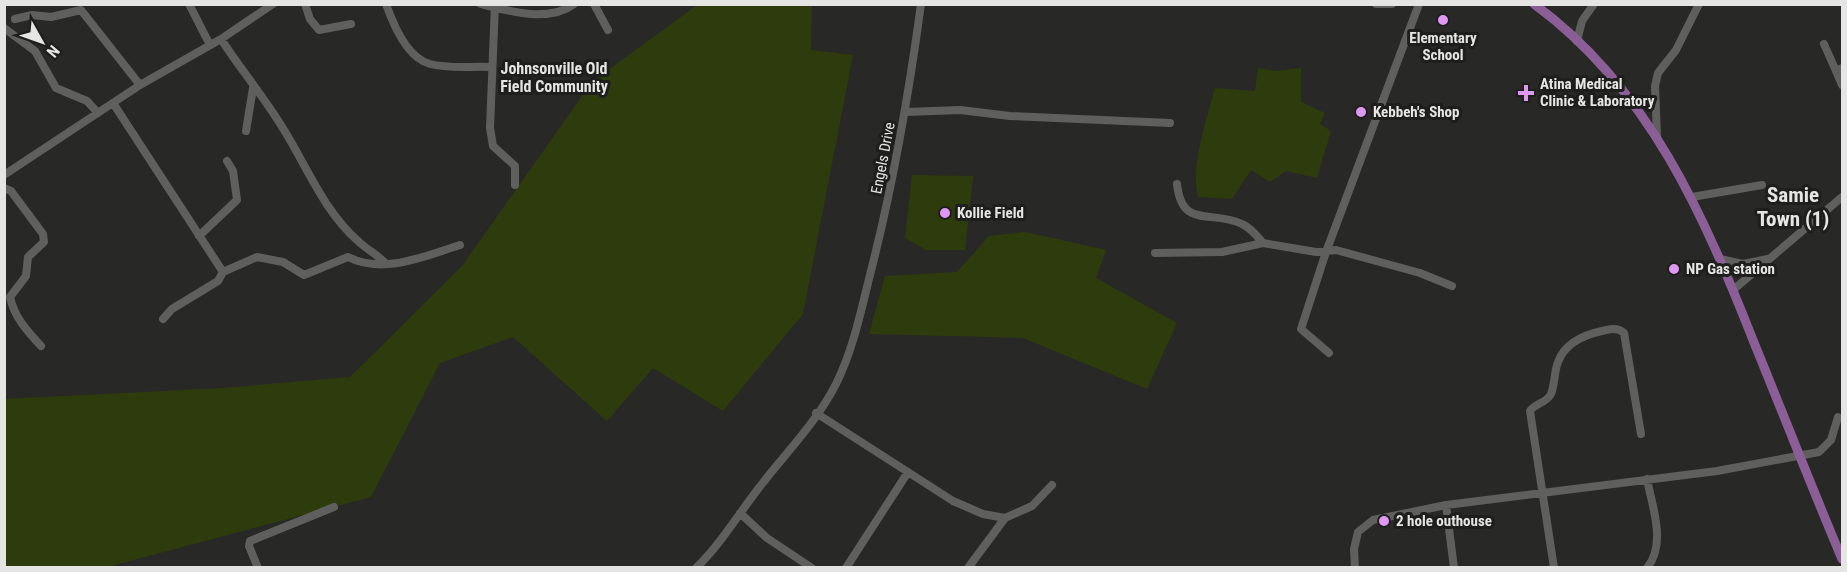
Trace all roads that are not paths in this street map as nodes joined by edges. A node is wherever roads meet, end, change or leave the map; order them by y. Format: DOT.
graph roads {
  1 [pos="189,4"];
  2 [pos="273,4"];
  3 [pos="305,4"];
  4 [pos="386,4"];
  5 [pos="481,4"];
  6 [pos="574,4"];
  7 [pos="594,4"];
  8 [pos="921,4"];
  9 [pos="1376,4"];
  10 [pos="1392,4"];
  11 [pos="1419,4"];
  12 [pos="1534,4"];
  13 [pos="1594,4"];
  14 [pos="1699,4"];
  15 [pos="495,6"];
  16 [pos="83,7"];
  17 [pos="15,19"];
  18 [pos="351,24"];
  19 [pos="608,30"];
  20 [pos="6,32"];
  21 [pos="221,39"];
  22 [pos="1577,40"];
  23 [pos="1824,44"];
  24 [pos="210,45"];
  25 [pos="491,67"];
  26 [pos="1839,69"];
  27 [pos="140,85"];
  28 [pos="1842,85"];
  29 [pos="253,88"];
  30 [pos="112,103"];
  31 [pos="906,112"];
  32 [pos="98,114"];
  33 [pos="1170,123"];
  34 [pos="246,131"];
  35 [pos="1657,137"];
  36 [pos="227,161"];
  37 [pos="4,175"];
  38 [pos="1177,184"];
  39 [pos="516,185"];
  40 [pos="1762,185"];
  41 [pos="4,188"];
  42 [pos="1692,197"];
  43 [pos="1842,197"];
  44 [pos="199,236"];
  45 [pos="1263,243"];
  46 [pos="460,245"];
  47 [pos="1326,252"];
  48 [pos="1155,253"];
  49 [pos="1720,259"];
  50 [pos="1770,259"];
  51 [pos="386,264"];
  52 [pos="223,272"];
  53 [pos="1452,286"];
  54 [pos="1733,290"];
  55 [pos="7,301"];
  56 [pos="163,319"];
  57 [pos="40,346"];
  58 [pos="1329,353"];
  59 [pos="816,413"];
  60 [pos="1838,417"];
  61 [pos="1641,434"];
  62 [pos="1800,456"];
  63 [pos="908,472"];
  64 [pos="1647,478"];
  65 [pos="1052,485"];
  66 [pos="1542,493"];
  67 [pos="1446,505"];
  68 [pos="334,507"];
  69 [pos="740,513"];
  70 [pos="1005,518"];
  71 [pos="1842,559"];
  72 [pos="258,567"];
  73 [pos="696,567"];
  74 [pos="812,567"];
  75 [pos="846,567"];
  76 [pos="968,567"];
  77 [pos="1354,567"];
  78 [pos="1454,567"];
  79 [pos="1554,567"];
  80 [pos="1647,567"];
  1 -- 24 [label="street"];
  2 -- 21 [label="street"];
  3 -- 18 [label="street"];
  4 -- 25 [label="street"];
  5 -- 15 [label="street"];
  6 -- 15 [label="street"];
  7 -- 19 [label="street"];
  8 -- 31 [label="street, Engels Drive"];
  9 -- 10 [label="street"];
  11 -- 47 [label="street"];
  12 -- 22 [label="main road"];
  13 -- 22 [label="street"];
  14 -- 35 [label="street"];
  15 -- 25 [label="street"];
  16 -- 17 [label="street"];
  16 -- 27 [label="street"];
  20 -- 32 [label="street"];
  21 -- 24 [label="street"];
  21 -- 29 [label="street"];
  22 -- 35 [label="main road"];
  23 -- 26 [label="street"];
  24 -- 27 [label="street"];
  25 -- 39 [label="street"];
  26 -- 28 [label="street"];
  27 -- 30 [label="street"];
  29 -- 34 [label="street"];
  29 -- 51 [label="street"];
  30 -- 32 [label="street"];
  30 -- 44 [label="street"];
  31 -- 33 [label="street"];
  31 -- 59 [label="street, Engels Drive"];
  32 -- 37 [label="street"];
  35 -- 42 [label="main road"];
  36 -- 44 [label="street"];
  38 -- 45 [label="street"];
  40 -- 42 [label="street"];
  41 -- 55 [label="street"];
  42 -- 49 [label="main road"];
  43 -- 50 [label="street"];
  44 -- 52 [label="street"];
  45 -- 47 [label="street"];
  45 -- 48 [label="street"];
  46 -- 51 [label="street"];
  47 -- 53 [label="street"];
  47 -- 58 [label="street"];
  49 -- 50 [label="street"];
  49 -- 54 [label="main road"];
  50 -- 54 [label="street"];
  51 -- 52 [label="street"];
  52 -- 56 [label="street"];
  54 -- 62 [label="main road"];
  55 -- 57 [label="street"];
  59 -- 63 [label="street"];
  59 -- 69 [label="street"];
  60 -- 62 [label="street"];
  61 -- 66 [label="street"];
  62 -- 64 [label="street"];
  62 -- 71 [label="main road"];
  63 -- 70 [label="street"];
  63 -- 75 [label="street"];
  64 -- 66 [label="street"];
  64 -- 80 [label="street"];
  65 -- 70 [label="street"];
  66 -- 67 [label="street"];
  66 -- 79 [label="street"];
  67 -- 77 [label="street"];
  67 -- 78 [label="street"];
  68 -- 72 [label="street"];
  69 -- 73 [label="street"];
  69 -- 74 [label="street"];
  70 -- 76 [label="street"];
}
